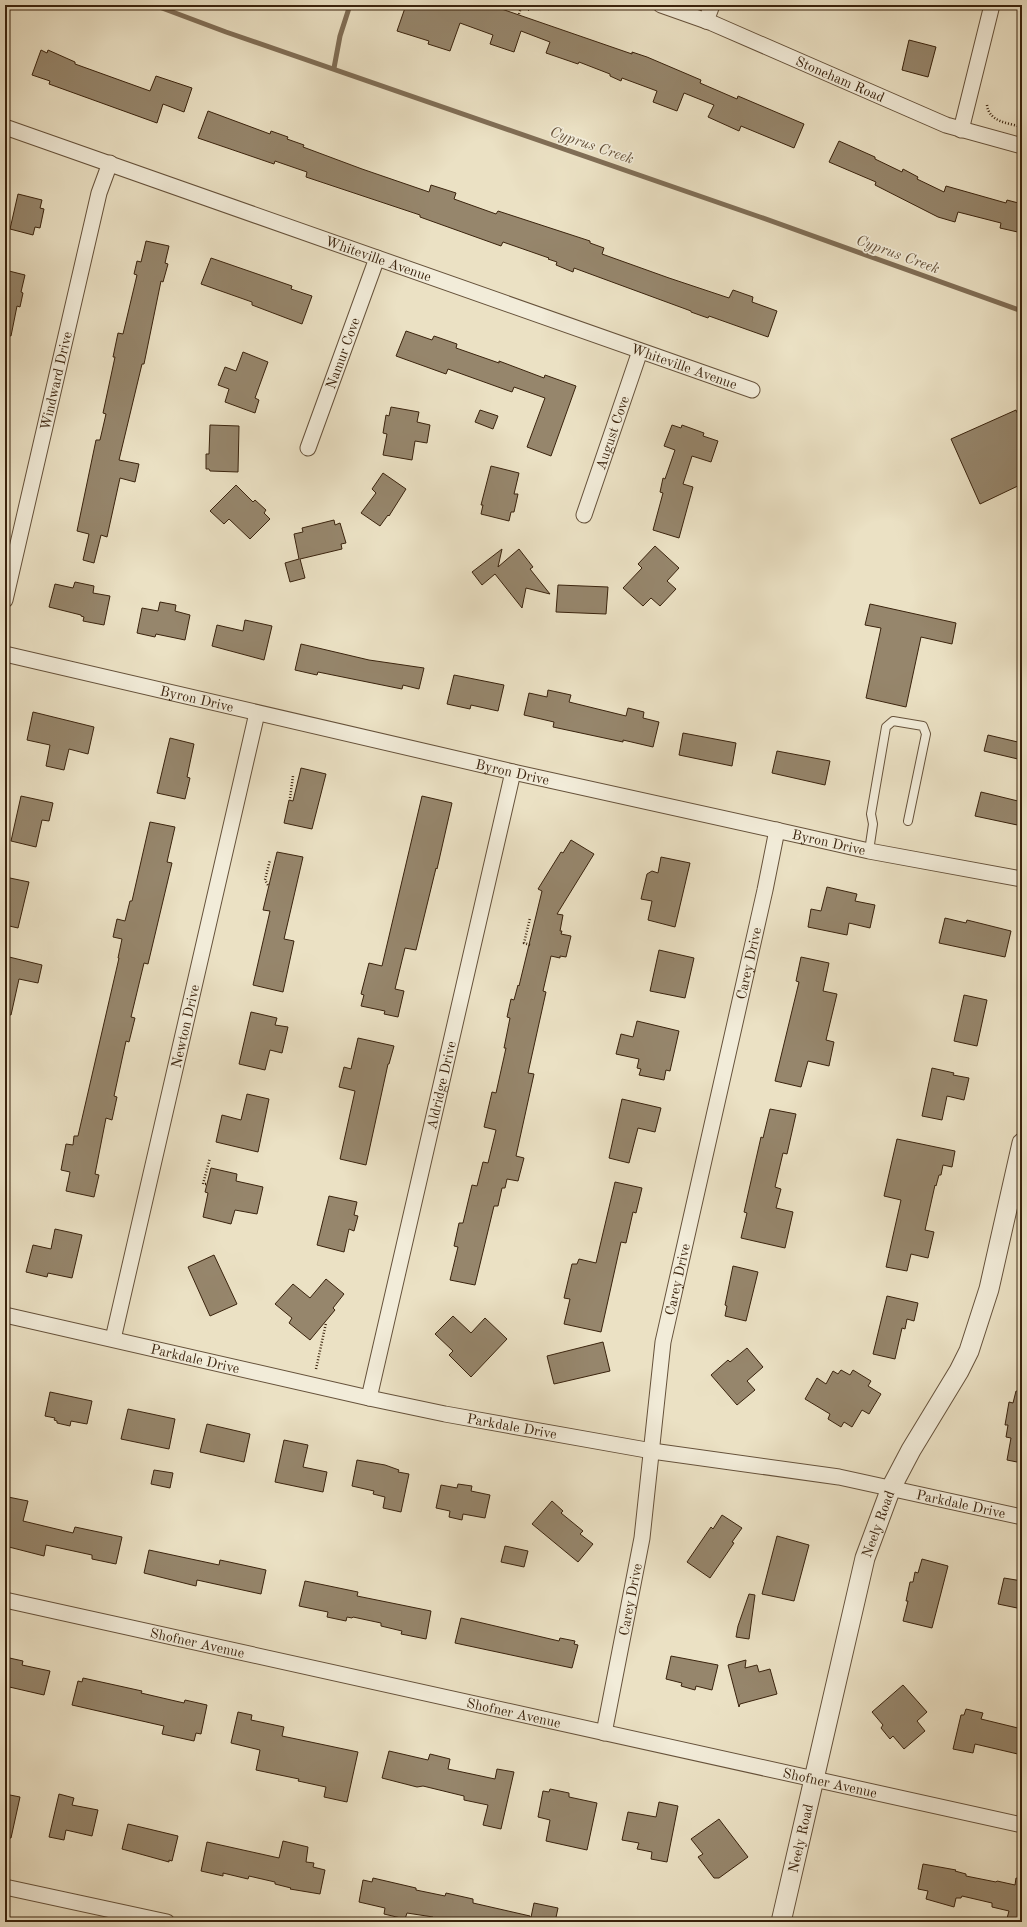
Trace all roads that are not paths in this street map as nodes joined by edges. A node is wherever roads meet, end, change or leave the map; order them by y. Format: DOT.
graph roads {
  1 [pos="662,5"];
  2 [pos="712,5"];
  3 [pos="992,5"];
  4 [pos="706,21"];
  5 [pos="5,127"];
  6 [pos="961,130"];
  7 [pos="1022,146"];
  8 [pos="110,163"];
  9 [pos="377,258"];
  10 [pos="640,351"];
  11 [pos="752,390"];
  12 [pos="308,448"];
  13 [pos="584,515"];
  14 [pos="5,600"];
  15 [pos="5,654"];
  16 [pos="257,713"];
  17 [pos="513,772"];
  18 [pos="908,821"];
  19 [pos="777,830"];
  20 [pos="869,851"];
  21 [pos="1022,878"];
  22 [pos="1022,1143"];
  23 [pos="1016,1194"];
  24 [pos="5,1315"];
  25 [pos="113,1339"];
  26 [pos="369,1398"];
  27 [pos="652,1450"];
  28 [pos="891,1488"];
  29 [pos="1022,1517"];
  30 [pos="5,1600"];
  31 [pos="604,1733"];
  32 [pos="813,1780"];
  33 [pos="1022,1825"];
  34 [pos="5,1887"];
  35 [pos="167,1922"];
  36 [pos="780,1922"];
  1 -- 4 [label="street, Stoneham Road"];
  2 -- 4 [label="street"];
  3 -- 6 [label="street"];
  4 -- 6 [label="street, Stoneham Road"];
  5 -- 8 [label="street, Whiteville Avenue"];
  6 -- 7 [label="street, Stoneham Road"];
  8 -- 9 [label="street, Whiteville Avenue"];
  8 -- 14 [label="street, Windward Drive"];
  9 -- 10 [label="street, Whiteville Avenue"];
  9 -- 12 [label="street, Namur Cove"];
  10 -- 11 [label="street, Whiteville Avenue"];
  10 -- 13 [label="street, August Cove"];
  15 -- 16 [label="street, Byron Drive"];
  16 -- 17 [label="street, Byron Drive"];
  16 -- 25 [label="street, Newton Drive"];
  17 -- 19 [label="street, Byron Drive"];
  17 -- 26 [label="street, Aldridge Drive"];
  18 -- 20 [label="lane"];
  19 -- 20 [label="street, Byron Drive"];
  19 -- 27 [label="street, Carey Drive"];
  20 -- 21 [label="street, Byron Drive"];
  22 -- 23 [label="street, Neely Road"];
  23 -- 28 [label="street, Neely Road"];
  24 -- 25 [label="street, Parkdale Drive"];
  25 -- 26 [label="street, Parkdale Drive"];
  26 -- 27 [label="street, Parkdale Drive"];
  27 -- 28 [label="street, Parkdale Drive"];
  27 -- 31 [label="street, Carey Drive"];
  28 -- 29 [label="street, Parkdale Drive"];
  28 -- 32 [label="street, Neely Road"];
  30 -- 31 [label="street, Shofner Avenue"];
  31 -- 32 [label="street, Shofner Avenue"];
  32 -- 33 [label="street, Shofner Avenue"];
  32 -- 36 [label="street, Neely Road"];
  34 -- 35 [label="street"];
}
